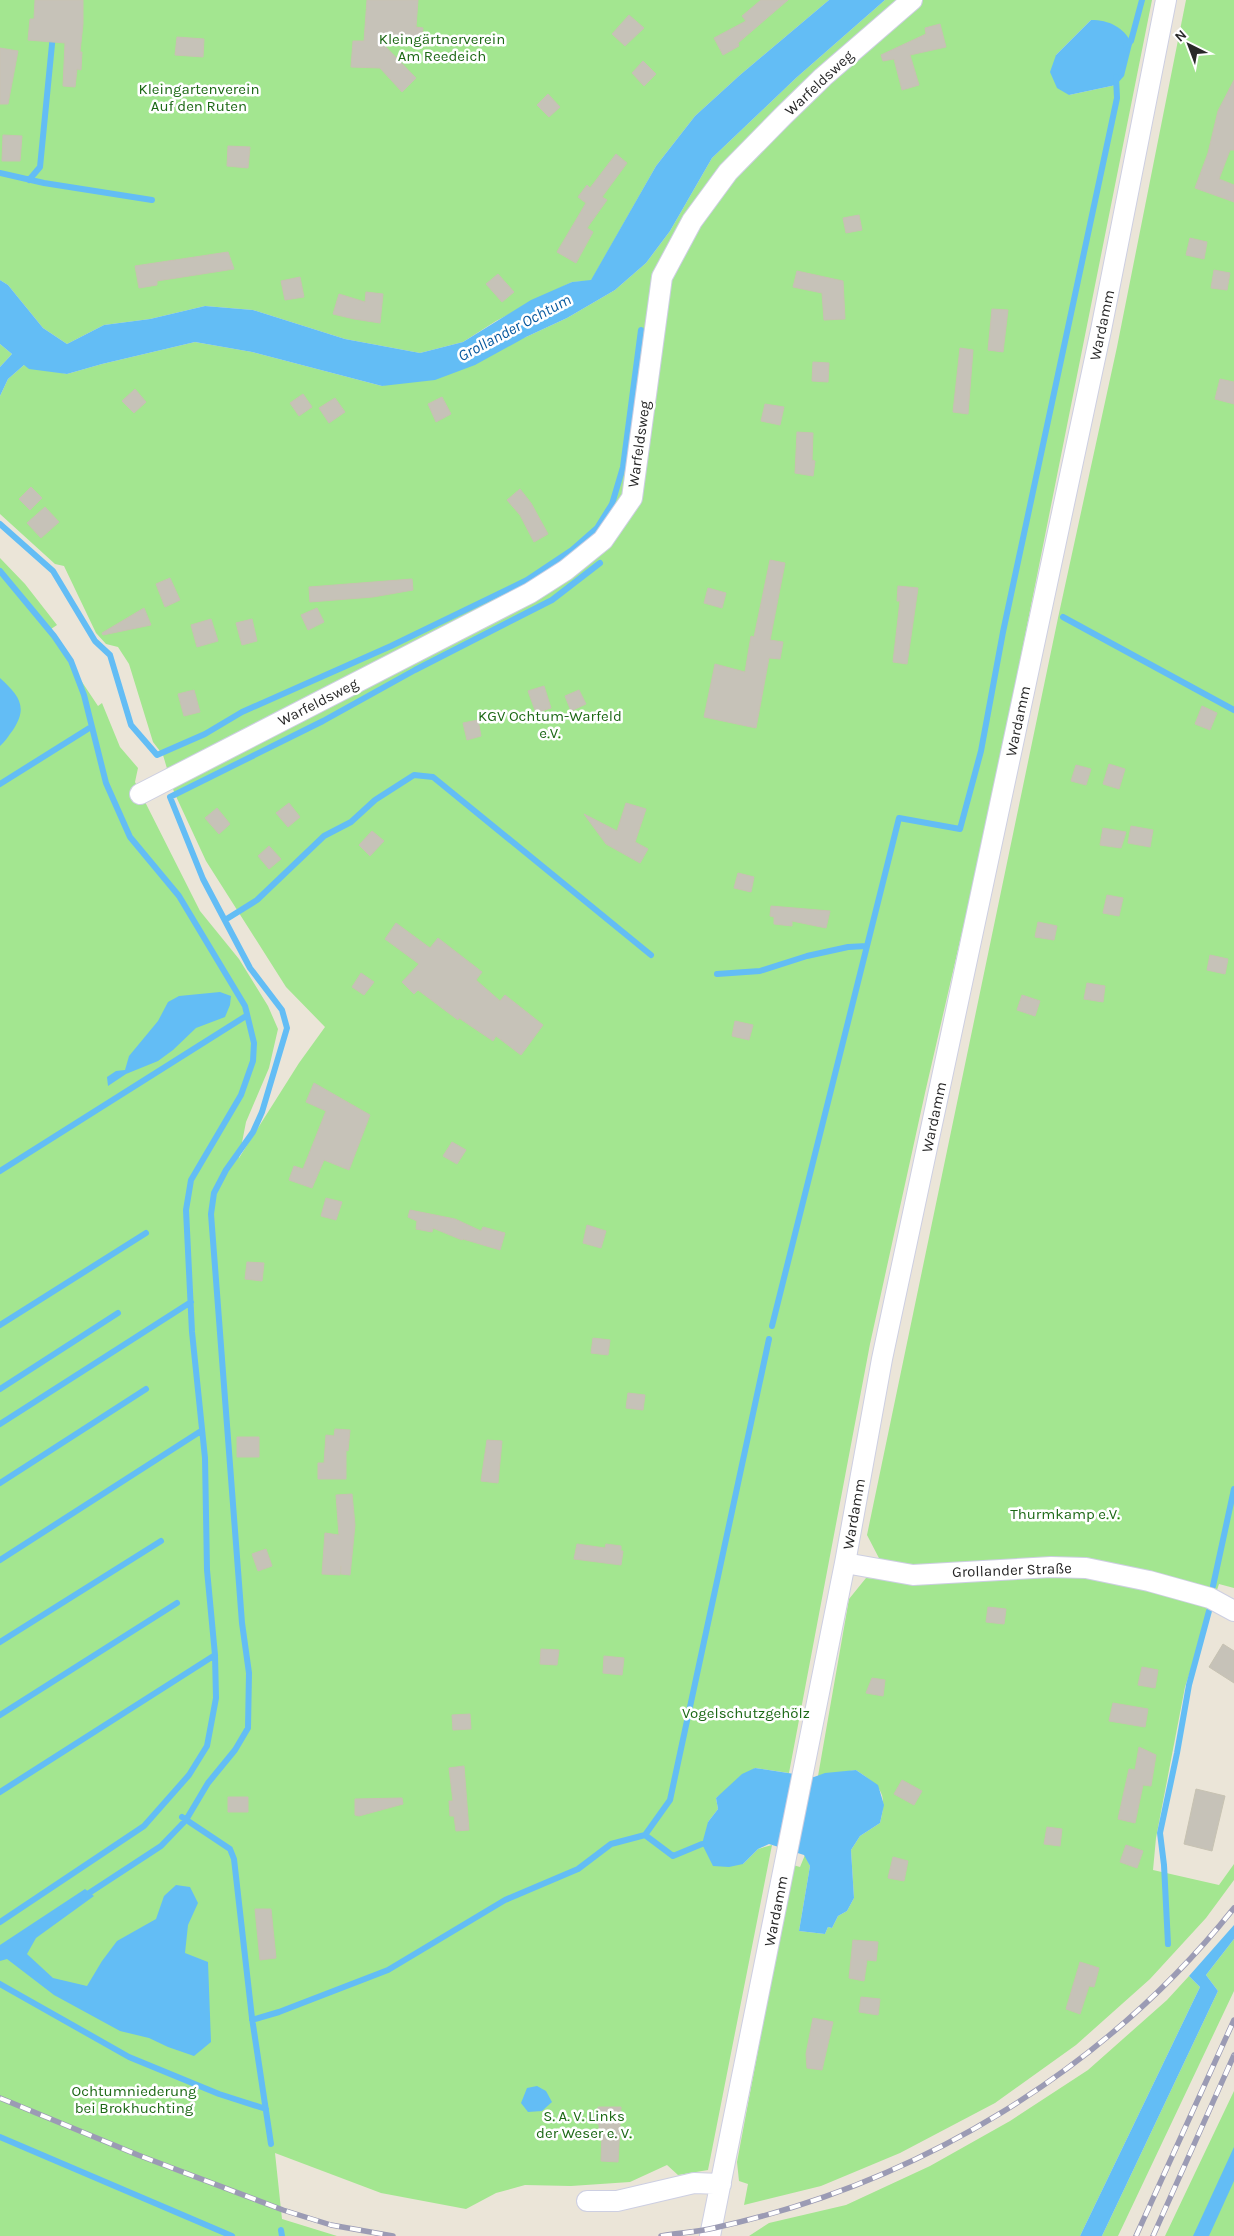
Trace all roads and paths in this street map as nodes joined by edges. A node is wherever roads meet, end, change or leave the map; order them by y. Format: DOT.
graph roads {
  1 [pos="912,0"];
  2 [pos="1166,0"];
  3 [pos="140,794"];
  4 [pos="845,1563"];
  5 [pos="1234,1611"];
  6 [pos="721,2184"];
  7 [pos="587,2201"];
  8 [pos="710,2236"];
  1 -- 3 [label="street, Warfeldsweg"];
  2 -- 4 [label="street, Wardamm"];
  4 -- 5 [label="street, Grollander Straße"];
  4 -- 6 [label="street, Wardamm"];
  6 -- 7 [label="street"];
  6 -- 8 [label="street, Wardamm"];
}
